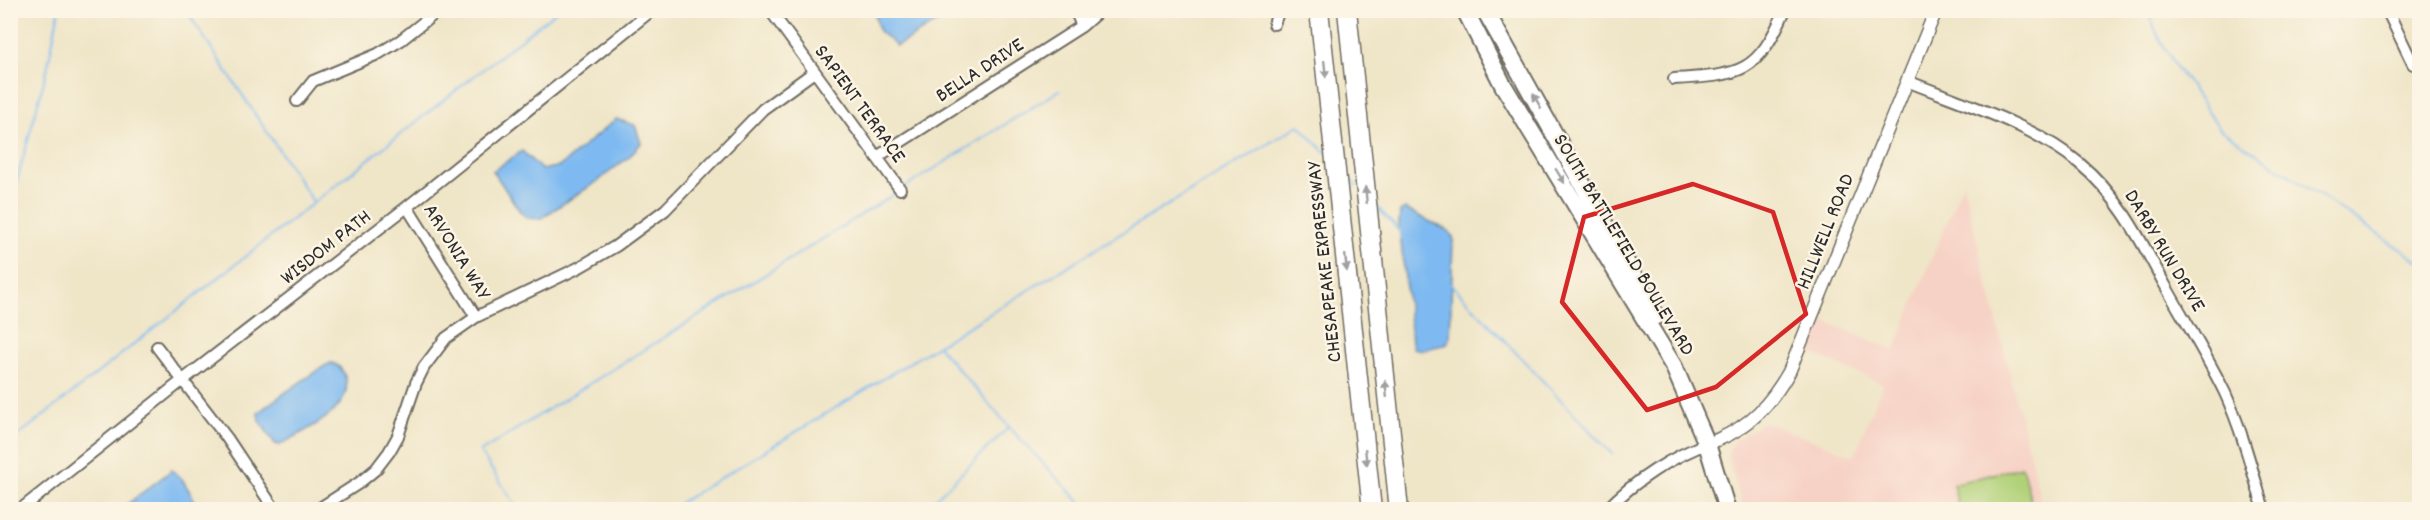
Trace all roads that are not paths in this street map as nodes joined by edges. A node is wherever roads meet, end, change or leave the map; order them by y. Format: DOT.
graph roads {
  1 [pos="440,10"];
  2 [pos="652,10"];
  3 [pos="770,10"];
  4 [pos="1075,10"];
  5 [pos="1100,10"];
  6 [pos="1279,10"];
  7 [pos="1319,10"];
  8 [pos="1347,10"];
  9 [pos="1465,10"];
  10 [pos="1485,10"];
  11 [pos="1785,10"];
  12 [pos="1936,10"];
  13 [pos="2387,10"];
  14 [pos="1275,24"];
  15 [pos="1082,26"];
  16 [pos="2413,64"];
  17 [pos="814,72"];
  18 [pos="1674,79"];
  19 [pos="1907,81"];
  20 [pos="297,101"];
  21 [pos="877,157"];
  22 [pos="900,189"];
  23 [pos="407,207"];
  24 [pos="476,317"];
  25 [pos="157,347"];
  26 [pos="183,380"];
  27 [pos="1712,442"];
  28 [pos="20,510"];
  29 [pos="275,510"];
  30 [pos="317,510"];
  31 [pos="1372,510"];
  32 [pos="1399,510"];
  33 [pos="1605,510"];
  34 [pos="1727,510"];
  35 [pos="1739,510"];
  36 [pos="2264,510"];
  1 -- 20 [label="street"];
  2 -- 23 [label="street, WISDOM PATH"];
  3 -- 17 [label="street, SAPIENT TERRACE"];
  4 -- 15 [label="street"];
  5 -- 15 [label="street, BELLA DRIVE"];
  6 -- 14 [label="street"];
  7 -- 31 [label="highway, CHESAPEAKE EXPRESSWAY, one-way"];
  32 -- 8 [label="highway, one-way"];
  9 -- 27 [label="main road, SOUTH BATTLEFIELD BOULEVARD, one-way"];
  27 -- 10 [label="main road, SOUTH BATTLEFIELD BOULEVARD, one-way"];
  11 -- 18 [label="street"];
  12 -- 19 [label="street, HILLWELL ROAD"];
  13 -- 16 [label="street"];
  15 -- 21 [label="street, BELLA DRIVE"];
  17 -- 21 [label="street, SAPIENT TERRACE"];
  17 -- 24 [label="street"];
  19 -- 27 [label="street, HILLWELL ROAD"];
  19 -- 36 [label="street, DARBY RUN DRIVE"];
  21 -- 22 [label="street, SAPIENT TERRACE"];
  23 -- 24 [label="street, ARVONIA WAY"];
  23 -- 26 [label="street, WISDOM PATH"];
  24 -- 30 [label="street"];
  25 -- 26 [label="street"];
  26 -- 28 [label="street, WISDOM PATH"];
  26 -- 29 [label="street"];
  27 -- 33 [label="street"];
  27 -- 34 [label="main road, SOUTH BATTLEFIELD BOULEVARD"];
  27 -- 35 [label="main road, SOUTH BATTLEFIELD BOULEVARD"];
}
